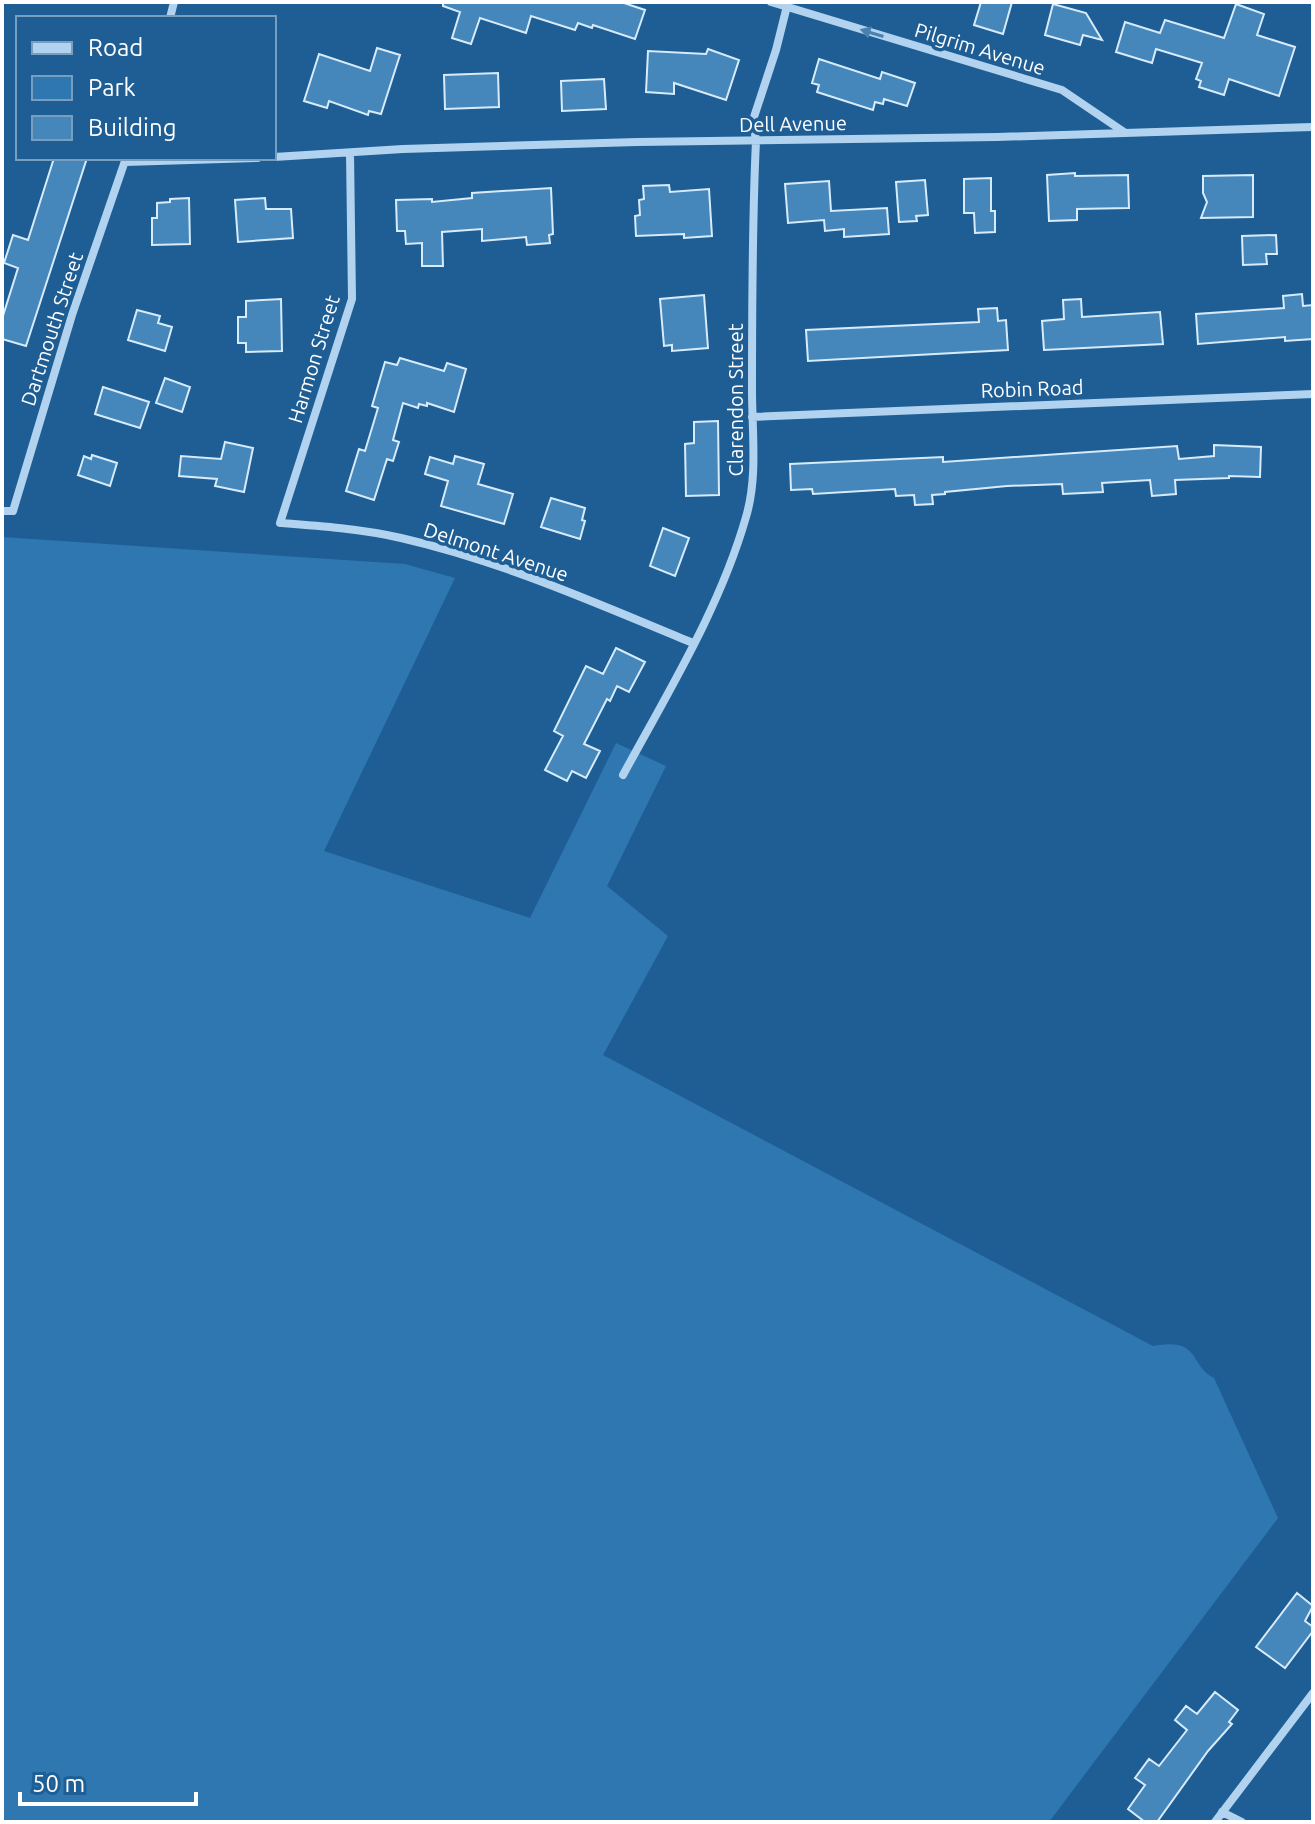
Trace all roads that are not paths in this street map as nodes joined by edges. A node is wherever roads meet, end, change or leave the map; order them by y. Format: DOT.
graph roads {
  1 [pos="771,2"];
  2 [pos="787,4"];
  3 [pos="1313,127"];
  4 [pos="1125,133"];
  5 [pos="756,141"];
  6 [pos="350,153"];
  7 [pos="276,157"];
  8 [pos="125,160"];
  9 [pos="1313,394"];
  10 [pos="752,417"];
  11 [pos="2,511"];
  12 [pos="280,523"];
  13 [pos="693,643"];
  14 [pos="623,775"];
  15 [pos="1313,1693"];
  16 [pos="1222,1812"];
  17 [pos="1215,1822"];
  18 [pos="1242,1822"];
  1 -- 2 [label="street, Pilgrim Avenue"];
  4 -- 2 [label="street, Pilgrim Avenue, one-way"];
  2 -- 5 [label="street, Clarendon Street"];
  3 -- 4 [label="street, Dell Avenue"];
  4 -- 5 [label="street, Dell Avenue"];
  5 -- 6 [label="street, Dell Avenue"];
  5 -- 10 [label="street, Clarendon Street"];
  6 -- 7 [label="street, Dell Avenue"];
  6 -- 12 [label="street, Harmon Street"];
  8 -- 11 [label="street, Dartmouth Street"];
  9 -- 10 [label="street, Robin Road"];
  10 -- 13 [label="street, Clarendon Street"];
  12 -- 13 [label="street, Delmont Avenue"];
  13 -- 14 [label="street, Clarendon Street"];
  15 -- 16 [label="street"];
  16 -- 17 [label="street"];
  16 -- 18 [label="street"];
}
